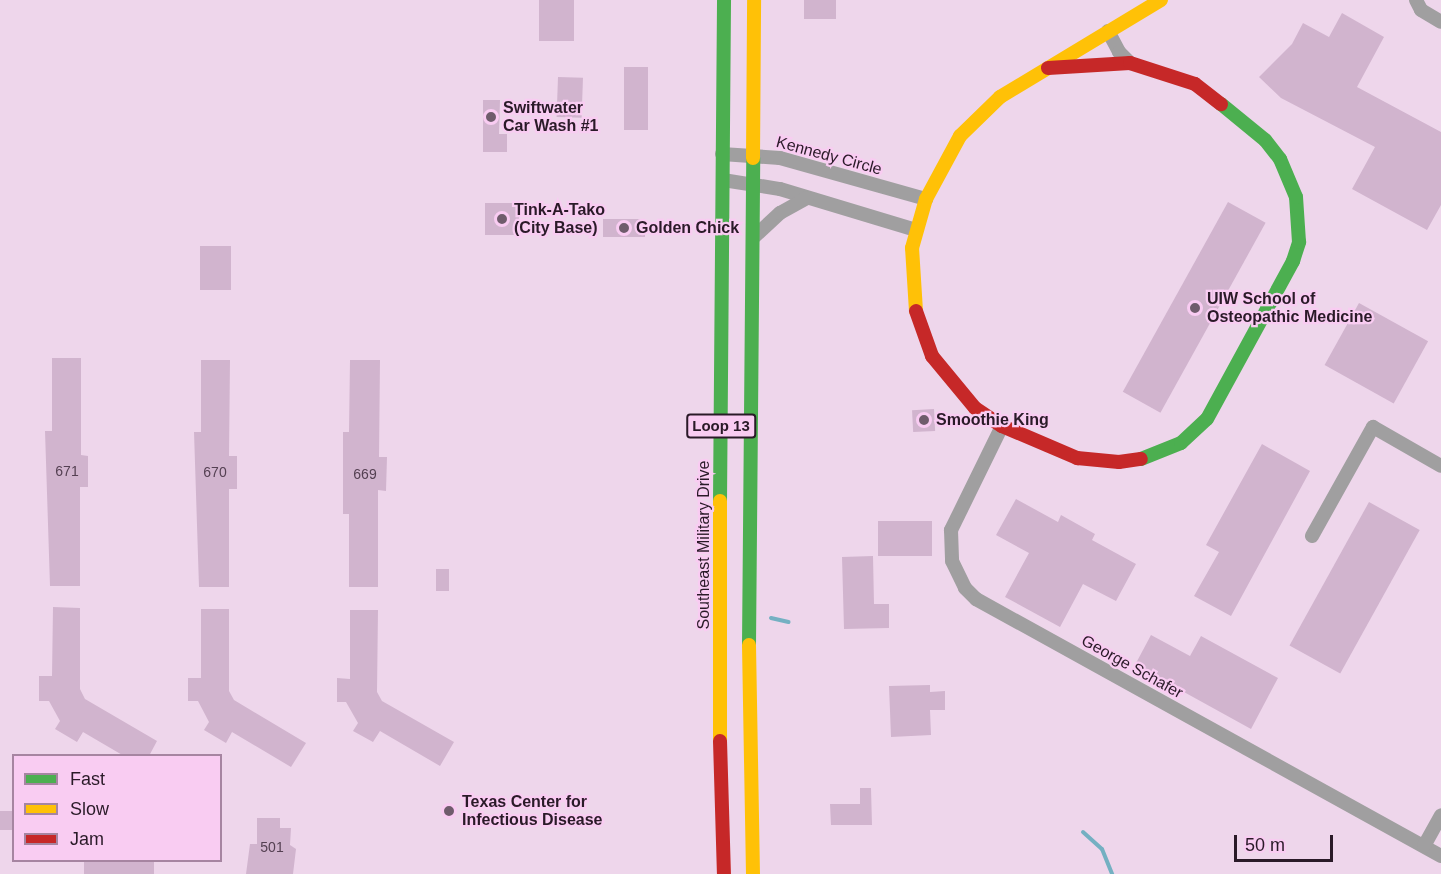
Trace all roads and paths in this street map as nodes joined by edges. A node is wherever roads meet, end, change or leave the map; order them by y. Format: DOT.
graph roads {
  1 [pos="724,0"];
  2 [pos="754,0"];
  3 [pos="1161,0"];
  4 [pos="1416,0"];
  5 [pos="1441,22"];
  6 [pos="1108,31"];
  7 [pos="1130,63"];
  8 [pos="1048,68"];
  9 [pos="722,154"];
  10 [pos="753,154"];
  11 [pos="723,180"];
  12 [pos="754,185"];
  13 [pos="807,198"];
  14 [pos="926,199"];
  15 [pos="916,230"];
  16 [pos="753,238"];
  17 [pos="1002,426"];
  18 [pos="1441,466"];
  19 [pos="1312,536"];
  20 [pos="1441,815"];
  21 [pos="1424,846"];
  22 [pos="1441,856"];
  23 [pos="724,874"];
  24 [pos="753,874"];
  1 -- 9 [label="main road, Southeast Military Drive / Loop 13"];
  2 -- 10 [label="main road, Loop 13"];
  3 -- 6 [label="main road"];
  4 -- 5 [label="street"];
  6 -- 7 [label="street"];
  6 -- 8 [label="main road"];
  7 -- 8 [label="main road"];
  7 -- 17 [label="main road"];
  8 -- 14 [label="main road"];
  9 -- 10 [label="street, Kennedy Circle"];
  9 -- 11 [label="main road, Southeast Military Drive / Loop 13"];
  10 -- 12 [label="main road, Loop 13"];
  10 -- 14 [label="street, Kennedy Circle"];
  11 -- 12 [label="street"];
  11 -- 23 [label="main road, Southeast Military Drive / Loop 13"];
  12 -- 13 [label="street"];
  12 -- 16 [label="main road, Loop 13"];
  13 -- 15 [label="street"];
  13 -- 16 [label="street"];
  14 -- 15 [label="main road"];
  15 -- 17 [label="main road"];
  16 -- 24 [label="main road, Loop 13"];
  17 -- 21 [label="street, George Schafer"];
  18 -- 19 [label="street"];
  20 -- 21 [label="street"];
  21 -- 22 [label="street, George Schafer"];
}
